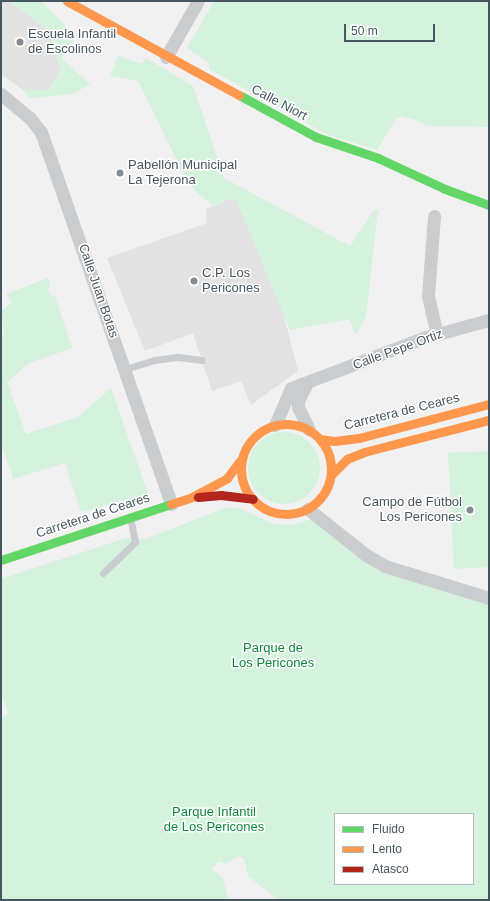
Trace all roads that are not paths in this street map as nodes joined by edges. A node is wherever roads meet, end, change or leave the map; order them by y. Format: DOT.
graph roads {
  1 [pos="67,1"];
  2 [pos="198,1"];
  3 [pos="166,57"];
  4 [pos="1,94"];
  5 [pos="489,205"];
  6 [pos="434,216"];
  7 [pos="489,320"];
  8 [pos="437,334"];
  9 [pos="202,360"];
  10 [pos="125,369"];
  11 [pos="307,383"];
  12 [pos="489,404"];
  13 [pos="489,420"];
  14 [pos="275,425"];
  15 [pos="309,430"];
  16 [pos="320,439"];
  17 [pos="240,461"];
  18 [pos="331,475"];
  19 [pos="192,497"];
  20 [pos="253,499"];
  21 [pos="171,504"];
  22 [pos="312,511"];
  23 [pos="130,517"];
  24 [pos="1,560"];
  25 [pos="103,573"];
  26 [pos="489,598"];
  1 -- 3 [label="main road, Calle Niort"];
  2 -- 3 [label="street"];
  3 -- 5 [label="main road, Calle Niort"];
  4 -- 10 [label="street, Calle Juan Botas"];
  6 -- 8 [label="street"];
  7 -- 8 [label="street, Calle Pepe Ortiz"];
  8 -- 11 [label="street, Calle Pepe Ortiz"];
  9 -- 10 [label="lane"];
  10 -- 21 [label="street, Calle Juan Botas"];
  11 -- 14 [label="street, Calle Pepe Ortiz"];
  11 -- 15 [label="street"];
  12 -- 16 [label="main road, Carretera de Ceares"];
  13 -- 18 [label="main road"];
  14 -- 15 [label="main road"];
  14 -- 17 [label="main road"];
  15 -- 16 [label="main road"];
  16 -- 18 [label="main road"];
  17 -- 19 [label="main road, Carretera de Ceares"];
  17 -- 20 [label="main road"];
  18 -- 22 [label="main road"];
  19 -- 20 [label="main road, Carretera de Ceares"];
  19 -- 21 [label="main road, Carretera de Ceares"];
  20 -- 22 [label="main road"];
  21 -- 23 [label="main road, Carretera de Ceares"];
  22 -- 26 [label="street"];
  23 -- 24 [label="main road, Carretera de Ceares"];
  23 -- 25 [label="lane"];
}
